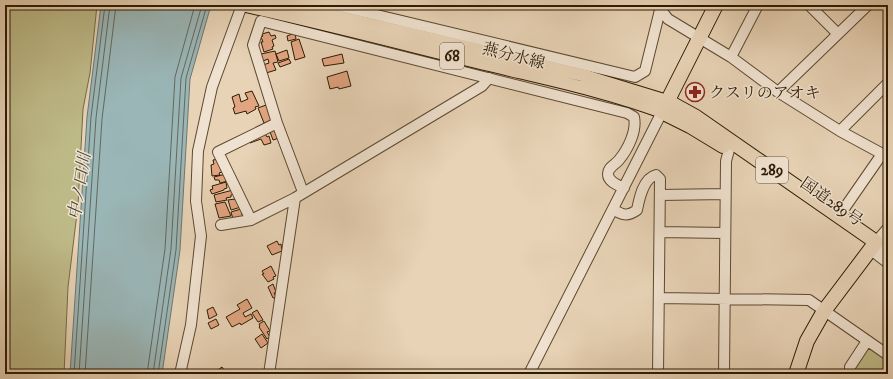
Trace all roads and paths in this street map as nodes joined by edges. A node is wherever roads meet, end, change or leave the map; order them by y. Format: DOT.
graph roads {
  1 [pos="242,5"];
  2 [pos="290,5"];
  3 [pos="335,5"];
  4 [pos="716,5"];
  5 [pos="758,5"];
  6 [pos="809,5"];
  7 [pos="658,7"];
  8 [pos="861,7"];
  9 [pos="838,34"];
  10 [pos="700,39"];
  11 [pos="730,57"];
  12 [pos="489,78"];
  13 [pos="888,83"];
  14 [pos="778,92"];
  15 [pos="665,106"];
  16 [pos="277,123"];
  17 [pos="840,131"];
  18 [pos="729,150"];
  19 [pos="885,156"];
  20 [pos="624,188"];
  21 [pos="725,194"];
  22 [pos="299,195"];
  23 [pos="660,195"];
  24 [pos="613,209"];
  25 [pos="839,216"];
  26 [pos="251,220"];
  27 [pos="221,225"];
  28 [pos="888,228"];
  29 [pos="660,232"];
  30 [pos="725,233"];
  31 [pos="873,246"];
  32 [pos="888,251"];
  33 [pos="888,263"];
  34 [pos="659,298"];
  35 [pos="724,299"];
  36 [pos="824,311"];
  37 [pos="868,341"];
  38 [pos="888,355"];
  39 [pos="180,374"];
  40 [pos="269,374"];
  41 [pos="529,374"];
  42 [pos="658,374"];
  43 [pos="724,374"];
  44 [pos="796,374"];
  45 [pos="850,374"];
  1 -- 15 [label="main road, 燕分水線 / 68"];
  1 -- 39 [label="street"];
  2 -- 15 [label="main road, 燕分水線 / 68"];
  3 -- 7 [label="street"];
  4 -- 10 [label="highway"];
  5 -- 11 [label="street"];
  6 -- 9 [label="street"];
  7 -- 10 [label="street"];
  8 -- 9 [label="street"];
  9 -- 14 [label="street"];
  10 -- 11 [label="street"];
  10 -- 15 [label="highway"];
  11 -- 14 [label="street"];
  12 -- 16 [label="street"];
  12 -- 20 [label="street"];
  12 -- 22 [label="street"];
  13 -- 17 [label="street"];
  14 -- 17 [label="street"];
  15 -- 18 [label="highway, 国道289号 / 289"];
  15 -- 20 [label="street"];
  15 -- 25 [label="highway, 国道289号 / 289"];
  16 -- 22 [label="street"];
  16 -- 26 [label="street"];
  17 -- 19 [label="street"];
  18 -- 21 [label="street"];
  18 -- 31 [label="highway, 国道289号 / 289"];
  19 -- 25 [label="street"];
  20 -- 24 [label="street"];
  21 -- 23 [label="street"];
  21 -- 30 [label="street"];
  22 -- 26 [label="street"];
  22 -- 40 [label="street"];
  23 -- 24 [label="street"];
  23 -- 29 [label="street"];
  24 -- 41 [label="street"];
  25 -- 31 [label="highway, 国道289号 / 289"];
  26 -- 27 [label="street"];
  28 -- 31 [label="street"];
  29 -- 30 [label="street"];
  29 -- 34 [label="street"];
  30 -- 35 [label="street"];
  31 -- 32 [label="street"];
  31 -- 33 [label="street"];
  31 -- 36 [label="highway"];
  34 -- 35 [label="street"];
  34 -- 42 [label="street"];
  35 -- 36 [label="street"];
  35 -- 43 [label="street"];
  36 -- 37 [label="street"];
  36 -- 44 [label="highway"];
  37 -- 38 [label="street"];
  37 -- 45 [label="street"];
}
